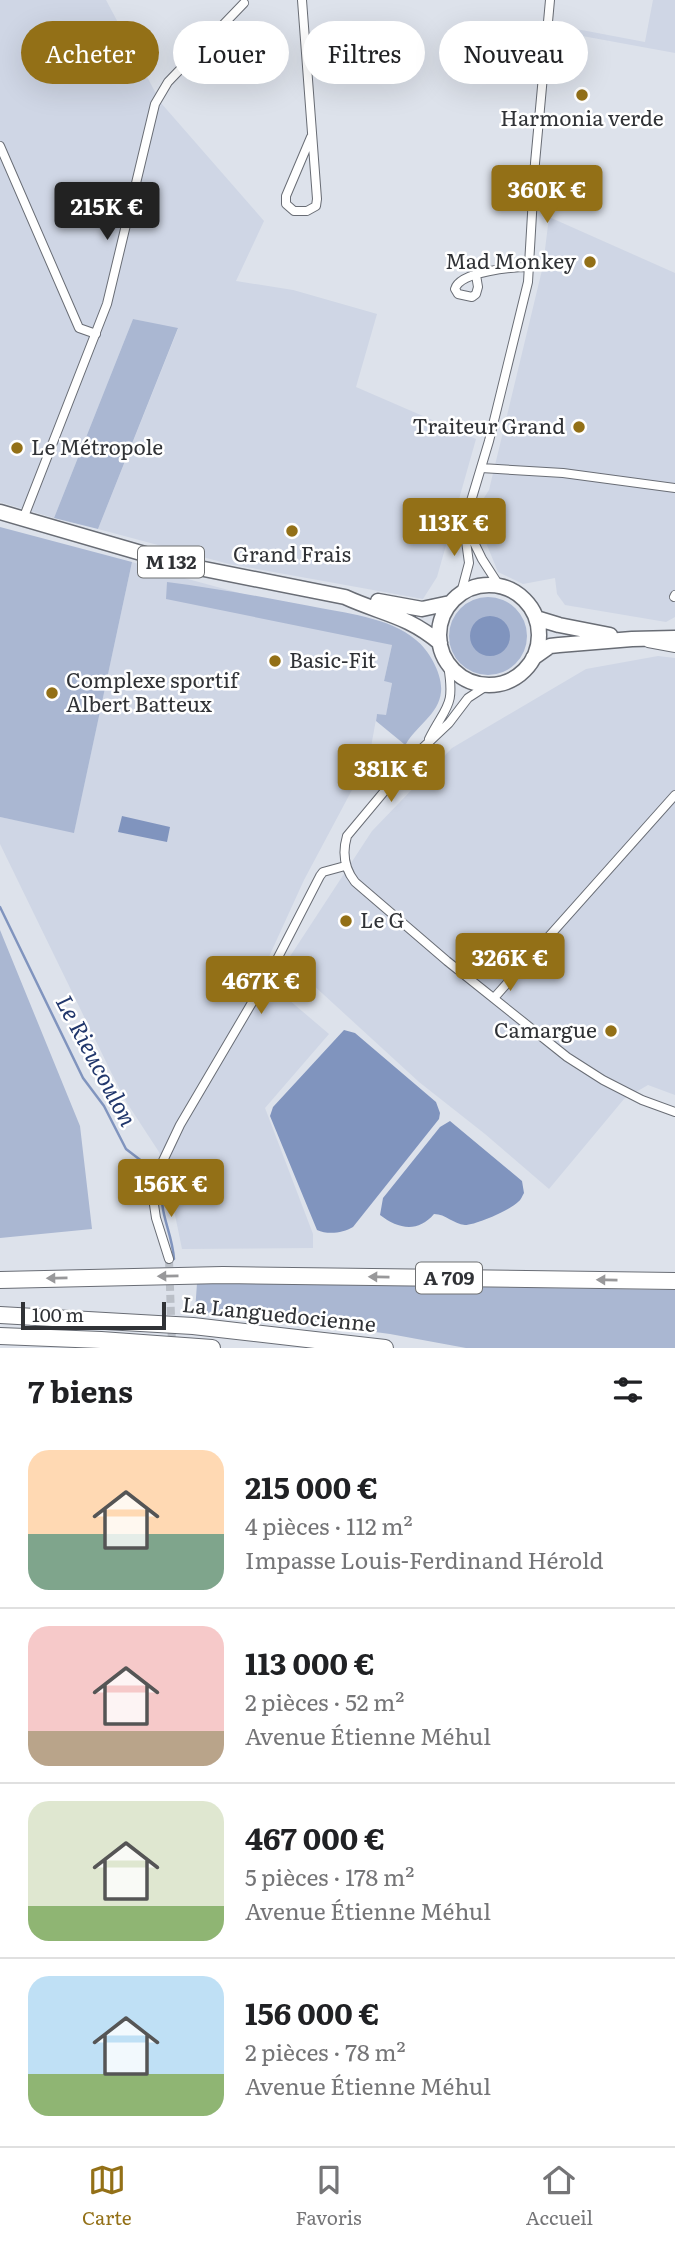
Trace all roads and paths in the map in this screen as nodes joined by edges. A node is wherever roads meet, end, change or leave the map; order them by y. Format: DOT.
graph roads {
  1 [pos="302,0"];
  2 [pos="550,0"];
  3 [pos="244,3"];
  4 [pos="311,136"];
  5 [pos="0,146"];
  6 [pos="530,267"];
  7 [pos="476,275"];
  8 [pos="96,334"];
  9 [pos="481,468"];
  10 [pos="675,488"];
  11 [pos="0,512"];
  12 [pos="23,519"];
  13 [pos="468,530"];
  14 [pos="500,587"];
  15 [pos="461,593"];
  16 [pos="345,597"];
  17 [pos="450,603"];
  18 [pos="536,618"];
  19 [pos="675,638"];
  20 [pos="632,639"];
  21 [pos="440,643"];
  22 [pos="675,648"];
  23 [pos="533,658"];
  24 [pos="448,665"];
  25 [pos="488,685"];
  26 [pos="427,741"];
  27 [pos="675,795"];
  28 [pos="345,866"];
  29 [pos="494,998"];
  30 [pos="675,1112"];
  31 [pos="169,1259"];
  32 [pos="0,1280"];
  33 [pos="675,1281"];
  34 [pos="0,1315"];
  35 [pos="0,1336"];
  36 [pos="212,1348"];
  37 [pos="385,1348"];
  1 -- 4 [label="street"];
  2 -- 6 [label="street"];
  3 -- 8 [label="street"];
  4 -- 4 [label="street"];
  5 -- 8 [label="street"];
  6 -- 7 [label="street"];
  6 -- 9 [label="street"];
  8 -- 12 [label="street"];
  9 -- 10 [label="street"];
  9 -- 13 [label="street"];
  11 -- 12 [label="main road, M 132"];
  12 -- 16 [label="main road, M 132"];
  13 -- 14 [label="street"];
  13 -- 15 [label="street"];
  14 -- 15 [label="main road"];
  14 -- 18 [label="main road"];
  15 -- 17 [label="main road"];
  16 -- 17 [label="main road, M 132"];
  16 -- 21 [label="main road, M 132"];
  17 -- 21 [label="main road"];
  18 -- 20 [label="main road"];
  18 -- 23 [label="main road"];
  19 -- 20 [label="main road"];
  20 -- 22 [label="street"];
  20 -- 23 [label="main road"];
  21 -- 24 [label="main road"];
  23 -- 25 [label="main road"];
  24 -- 25 [label="main road"];
  24 -- 26 [label="street"];
  25 -- 26 [label="street"];
  26 -- 28 [label="street"];
  27 -- 29 [label="street"];
  28 -- 29 [label="street"];
  28 -- 31 [label="street"];
  29 -- 30 [label="street"];
  33 -- 32 [label="highway, A 709, one-way"];
  34 -- 37 [label="highway, La Languedocienne"];
  35 -- 36 [label="highway, La Languedocienne"];
}
